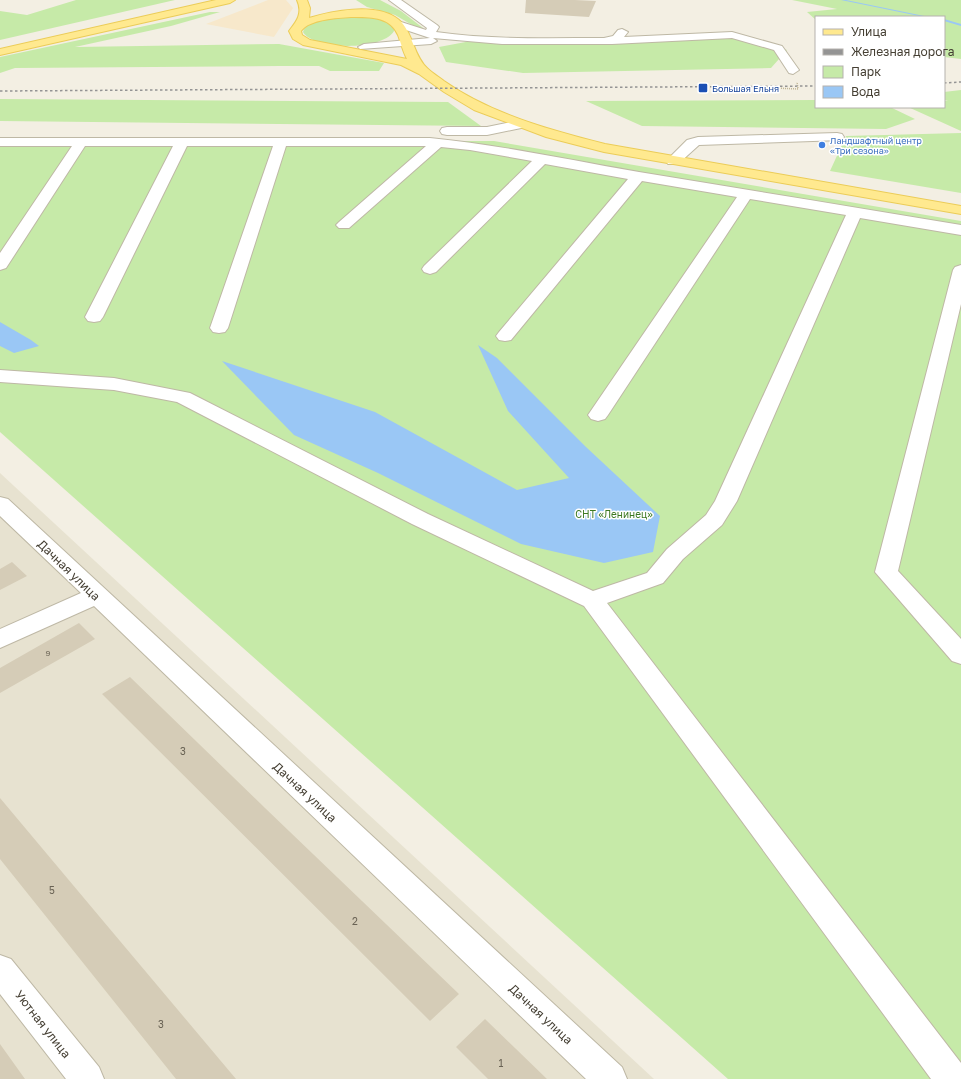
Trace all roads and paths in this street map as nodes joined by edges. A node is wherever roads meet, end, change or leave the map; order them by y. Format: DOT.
graph roads {
  1 [pos="201,0"];
  2 [pos="230,0"];
  3 [pos="302,0"];
  4 [pos="394,0"];
  5 [pos="351,2"];
  6 [pos="336,5"];
  7 [pos="361,14"];
  8 [pos="378,15"];
  9 [pos="300,25"];
  10 [pos="400,27"];
  11 [pos="622,32"];
  12 [pos="428,34"];
  13 [pos="455,38"];
  14 [pos="442,40"];
  15 [pos="612,41"];
  16 [pos="408,43"];
  17 [pos="0,45"];
  18 [pos="325,47"];
  19 [pos="364,47"];
  20 [pos="0,52"];
  21 [pos="413,58"];
  22 [pos="793,70"];
  23 [pos="423,71"];
  24 [pos="521,124"];
  25 [pos="0,130"];
  26 [pos="837,137"];
  27 [pos="0,142"];
  28 [pos="81,142"];
  29 [pos="182,142"];
  30 [pos="280,142"];
  31 [pos="438,143"];
  32 [pos="543,158"];
  33 [pos="666,159"];
  34 [pos="640,177"];
  35 [pos="747,193"];
  36 [pos="961,210"];
  37 [pos="855,212"];
  38 [pos="344,225"];
  39 [pos="961,230"];
  40 [pos="0,265"];
  41 [pos="430,269"];
  42 [pos="961,270"];
  43 [pos="94,317"];
  44 [pos="219,328"];
  45 [pos="505,336"];
  46 [pos="0,376"];
  47 [pos="598,415"];
  48 [pos="0,504"];
  49 [pos="96,596"];
  50 [pos="592,600"];
  51 [pos="0,639"];
  52 [pos="961,655"];
  53 [pos="0,968"];
  54 [pos="87,1079"];
  55 [pos="610,1079"];
  56 [pos="952,1079"];
  1 -- 17 [label="main road"];
  2 -- 20 [label="main road"];
  3 -- 9 [label="main road"];
  4 -- 12 [label="street"];
  5 -- 8 [label="main road"];
  6 -- 7 [label="main road"];
  7 -- 8 [label="main road"];
  7 -- 9 [label="main road"];
  8 -- 10 [label="main road"];
  9 -- 18 [label="main road"];
  10 -- 12 [label="street"];
  10 -- 16 [label="main road"];
  10 -- 19 [label="main road"];
  11 -- 15 [label="street"];
  12 -- 13 [label="street"];
  13 -- 14 [label="street"];
  13 -- 15 [label="street"];
  14 -- 16 [label="street"];
  14 -- 21 [label="street"];
  15 -- 22 [label="street"];
  16 -- 19 [label="street"];
  16 -- 21 [label="main road"];
  18 -- 19 [label="main road"];
  18 -- 23 [label="main road"];
  21 -- 23 [label="main road"];
  23 -- 24 [label="main road"];
  24 -- 25 [label="street"];
  24 -- 33 [label="main road"];
  26 -- 33 [label="street"];
  27 -- 28 [label="street"];
  28 -- 29 [label="street"];
  28 -- 40 [label="street"];
  29 -- 30 [label="street"];
  29 -- 43 [label="street"];
  30 -- 31 [label="street"];
  30 -- 44 [label="street"];
  31 -- 32 [label="street"];
  31 -- 38 [label="street"];
  32 -- 34 [label="street"];
  32 -- 41 [label="street"];
  33 -- 34 [label="street"];
  33 -- 36 [label="main road"];
  34 -- 35 [label="street"];
  34 -- 45 [label="street"];
  35 -- 37 [label="street"];
  35 -- 47 [label="street"];
  37 -- 39 [label="street"];
  37 -- 50 [label="street"];
  42 -- 52 [label="street"];
  46 -- 50 [label="street"];
  48 -- 49 [label="street, Дачная улица"];
  49 -- 51 [label="street"];
  49 -- 55 [label="street, Дачная улица"];
  50 -- 56 [label="street"];
  53 -- 54 [label="street, Уютная улица"];
}
